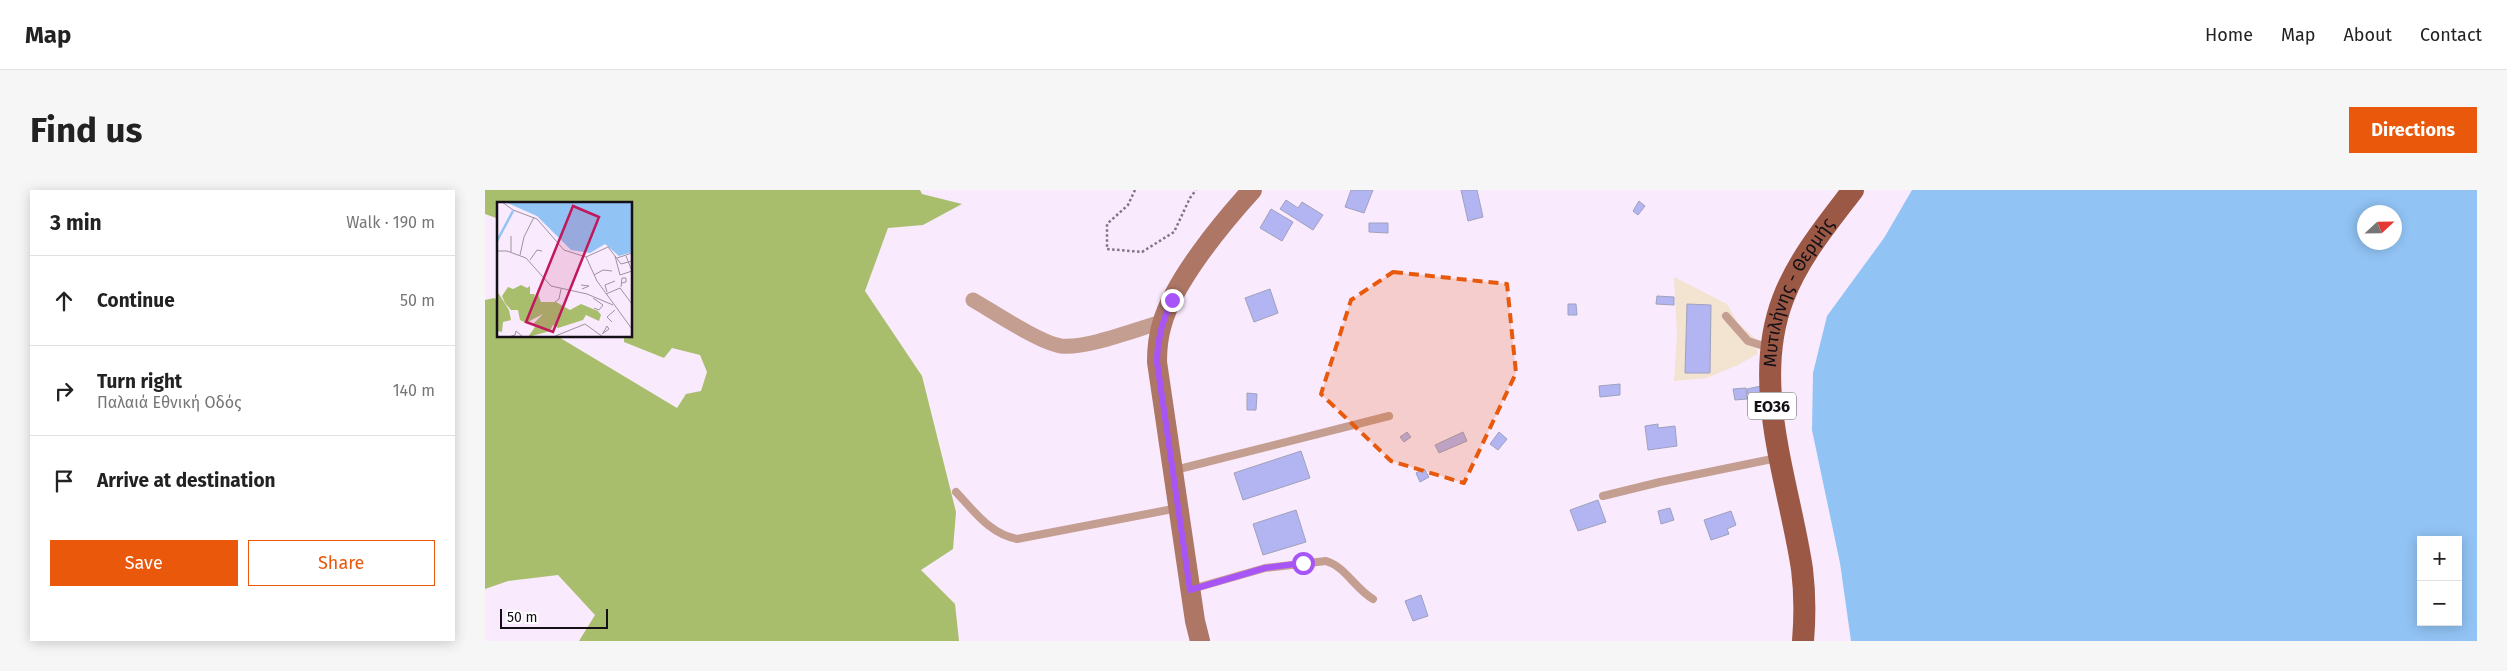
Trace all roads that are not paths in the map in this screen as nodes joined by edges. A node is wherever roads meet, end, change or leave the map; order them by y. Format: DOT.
graph roads {
  1 [pos="1252,190"];
  2 [pos="1853,190"];
  3 [pos="973,300"];
  4 [pos="1726,316"];
  5 [pos="1162,322"];
  6 [pos="1771,349"];
  7 [pos="1389,416"];
  8 [pos="1779,458"];
  9 [pos="1173,470"];
  10 [pos="957,492"];
  11 [pos="1603,496"];
  12 [pos="1178,508"];
  13 [pos="1190,590"];
  14 [pos="1373,599"];
  15 [pos="1200,641"];
  16 [pos="1803,641"];
  1 -- 5 [label="main road"];
  2 -- 6 [label="main road, Μυτιλήνης - Θερμής / ΕΟ36"];
  3 -- 5 [label="street"];
  4 -- 6 [label="lane"];
  5 -- 9 [label="main road"];
  6 -- 8 [label="main road, Μυτιλήνης - Θερμής / ΕΟ36"];
  7 -- 9 [label="lane"];
  8 -- 11 [label="lane"];
  8 -- 16 [label="main road, Μυτιλήνης - Θερμής / ΕΟ36"];
  9 -- 12 [label="main road"];
  10 -- 12 [label="lane"];
  12 -- 13 [label="main road"];
  13 -- 14 [label="lane"];
  13 -- 15 [label="main road"];
}
